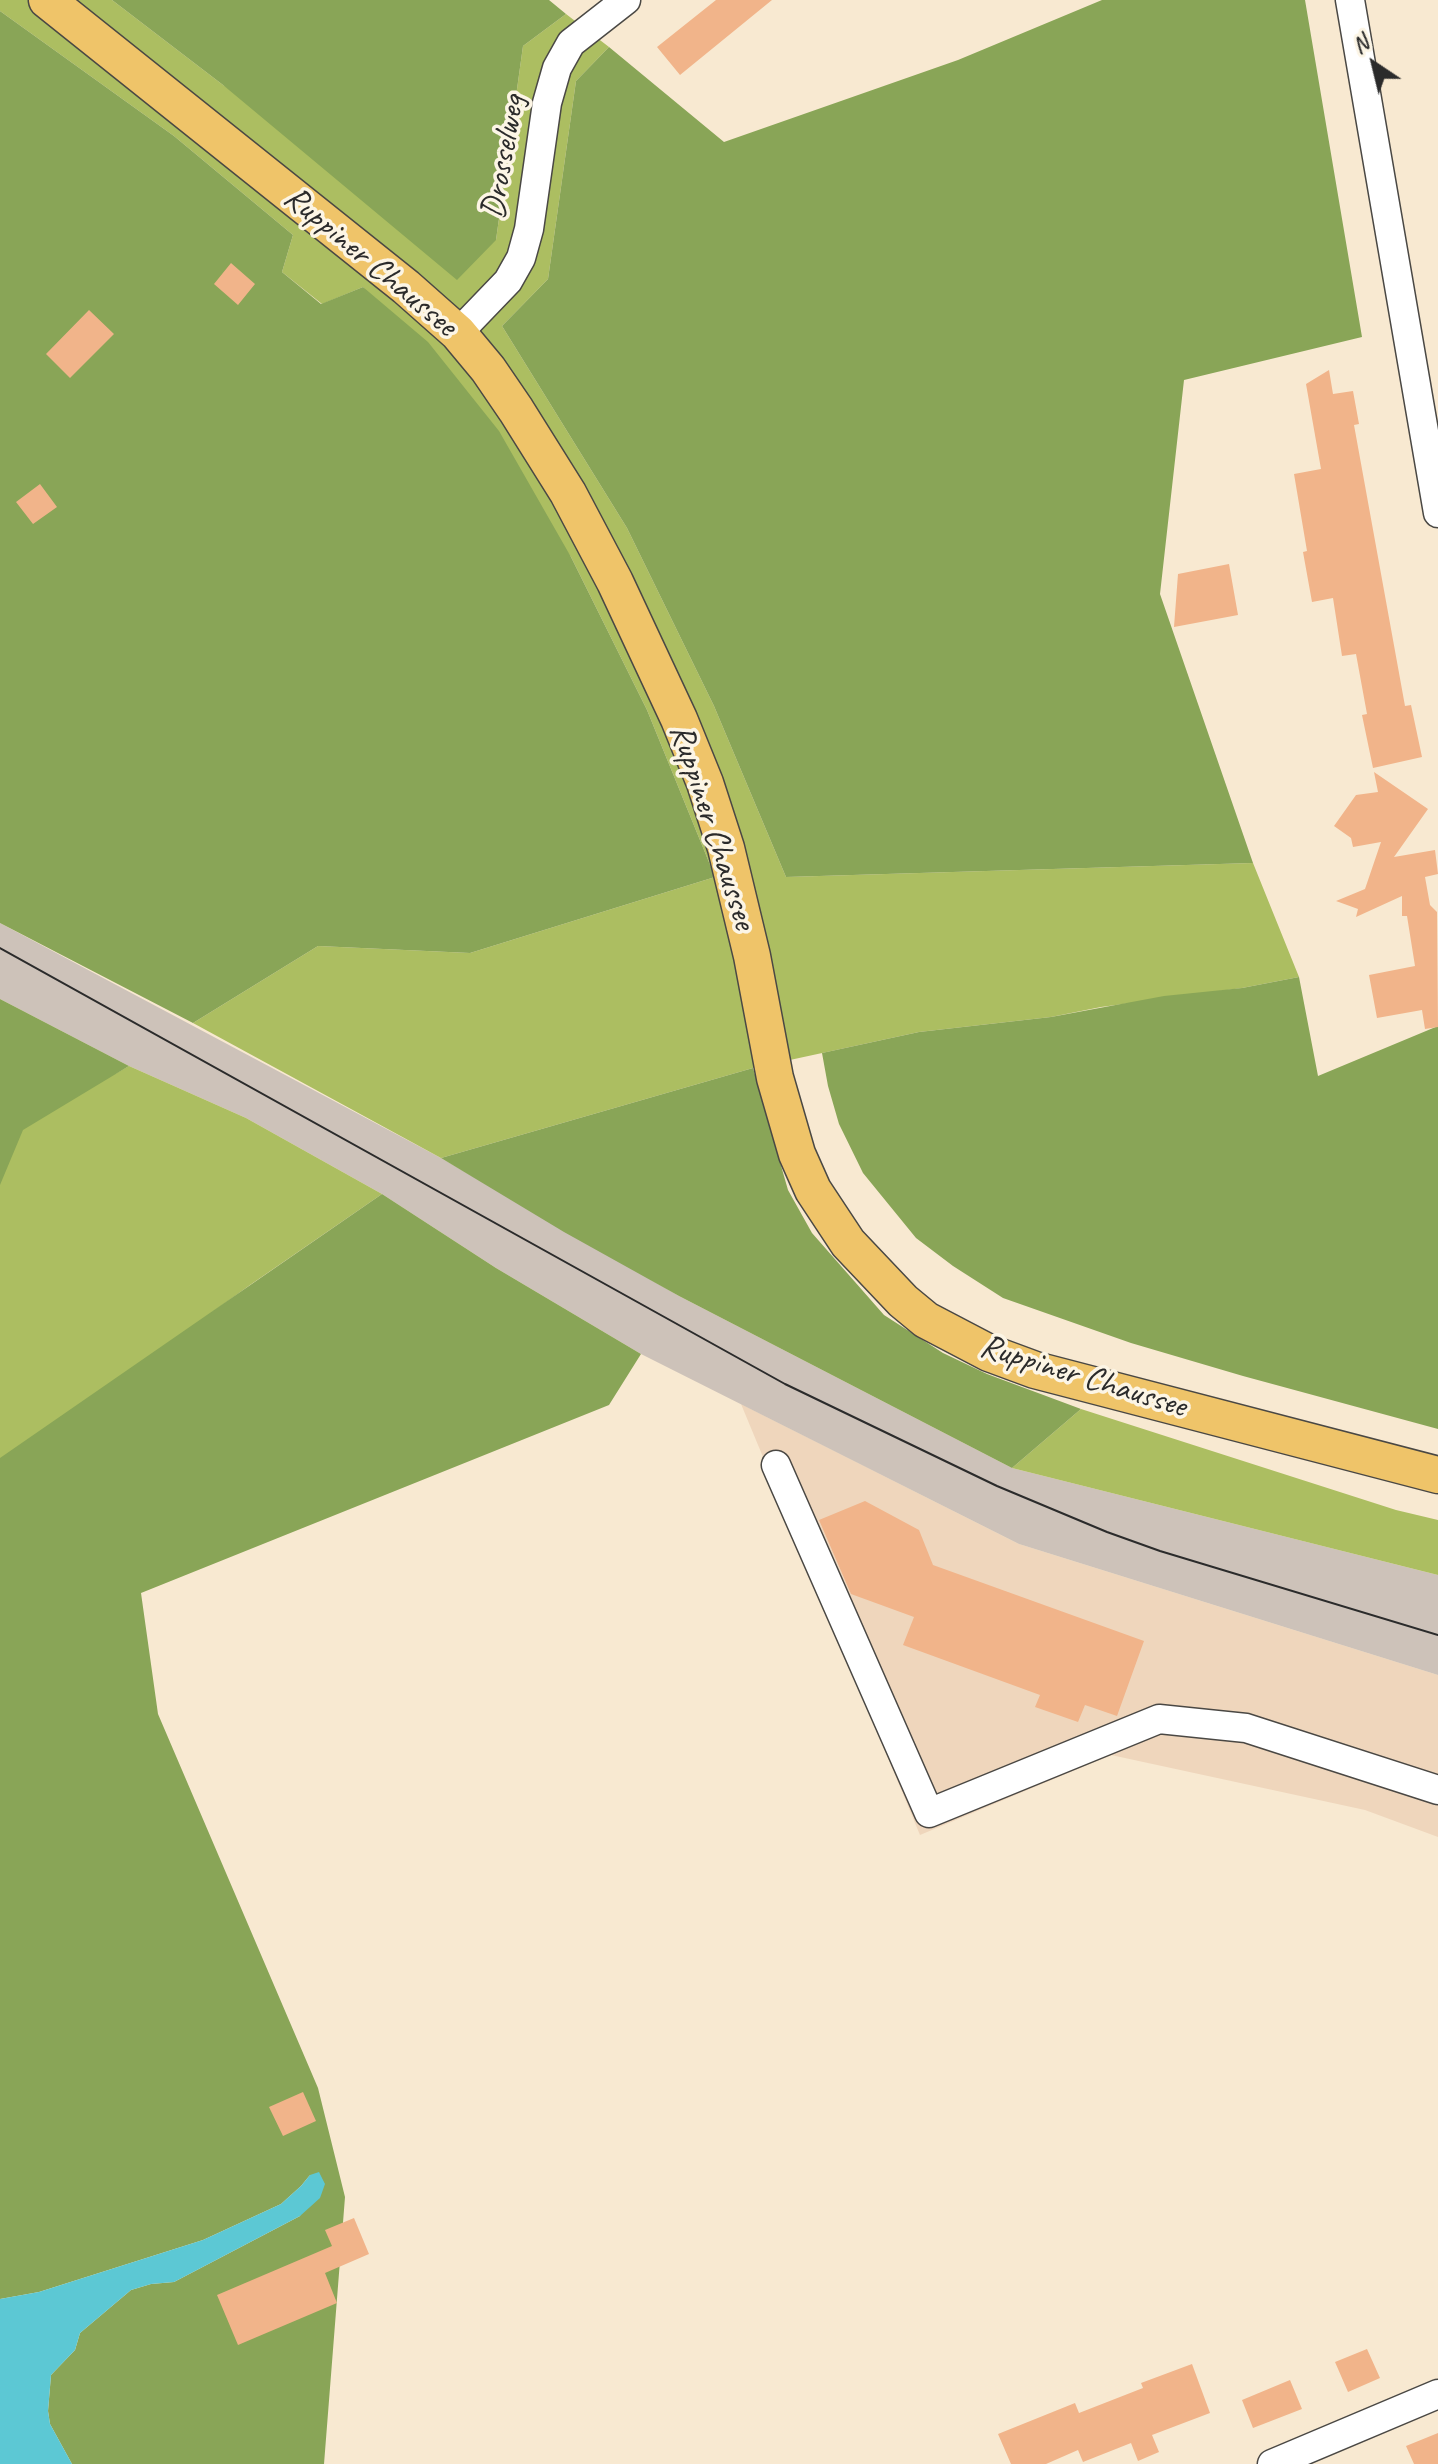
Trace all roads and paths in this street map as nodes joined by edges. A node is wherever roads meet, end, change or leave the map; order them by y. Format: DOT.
graph roads {
  1 [pos="47,0"];
  2 [pos="1350,0"];
  3 [pos="609,4"];
  4 [pos="458,333"];
  5 [pos="1438,513"];
  6 [pos="776,1465"];
  7 [pos="1438,1475"];
  8 [pos="1438,1790"];
  9 [pos="1438,2394"];
  10 [pos="1272,2464"];
  1 -- 4 [label="main road, Ruppiner Chaussee"];
  2 -- 5 [label="street"];
  3 -- 4 [label="street, Drosselweg"];
  4 -- 7 [label="main road, Ruppiner Chaussee"];
  6 -- 8 [label="street"];
  9 -- 10 [label="street"];
}
